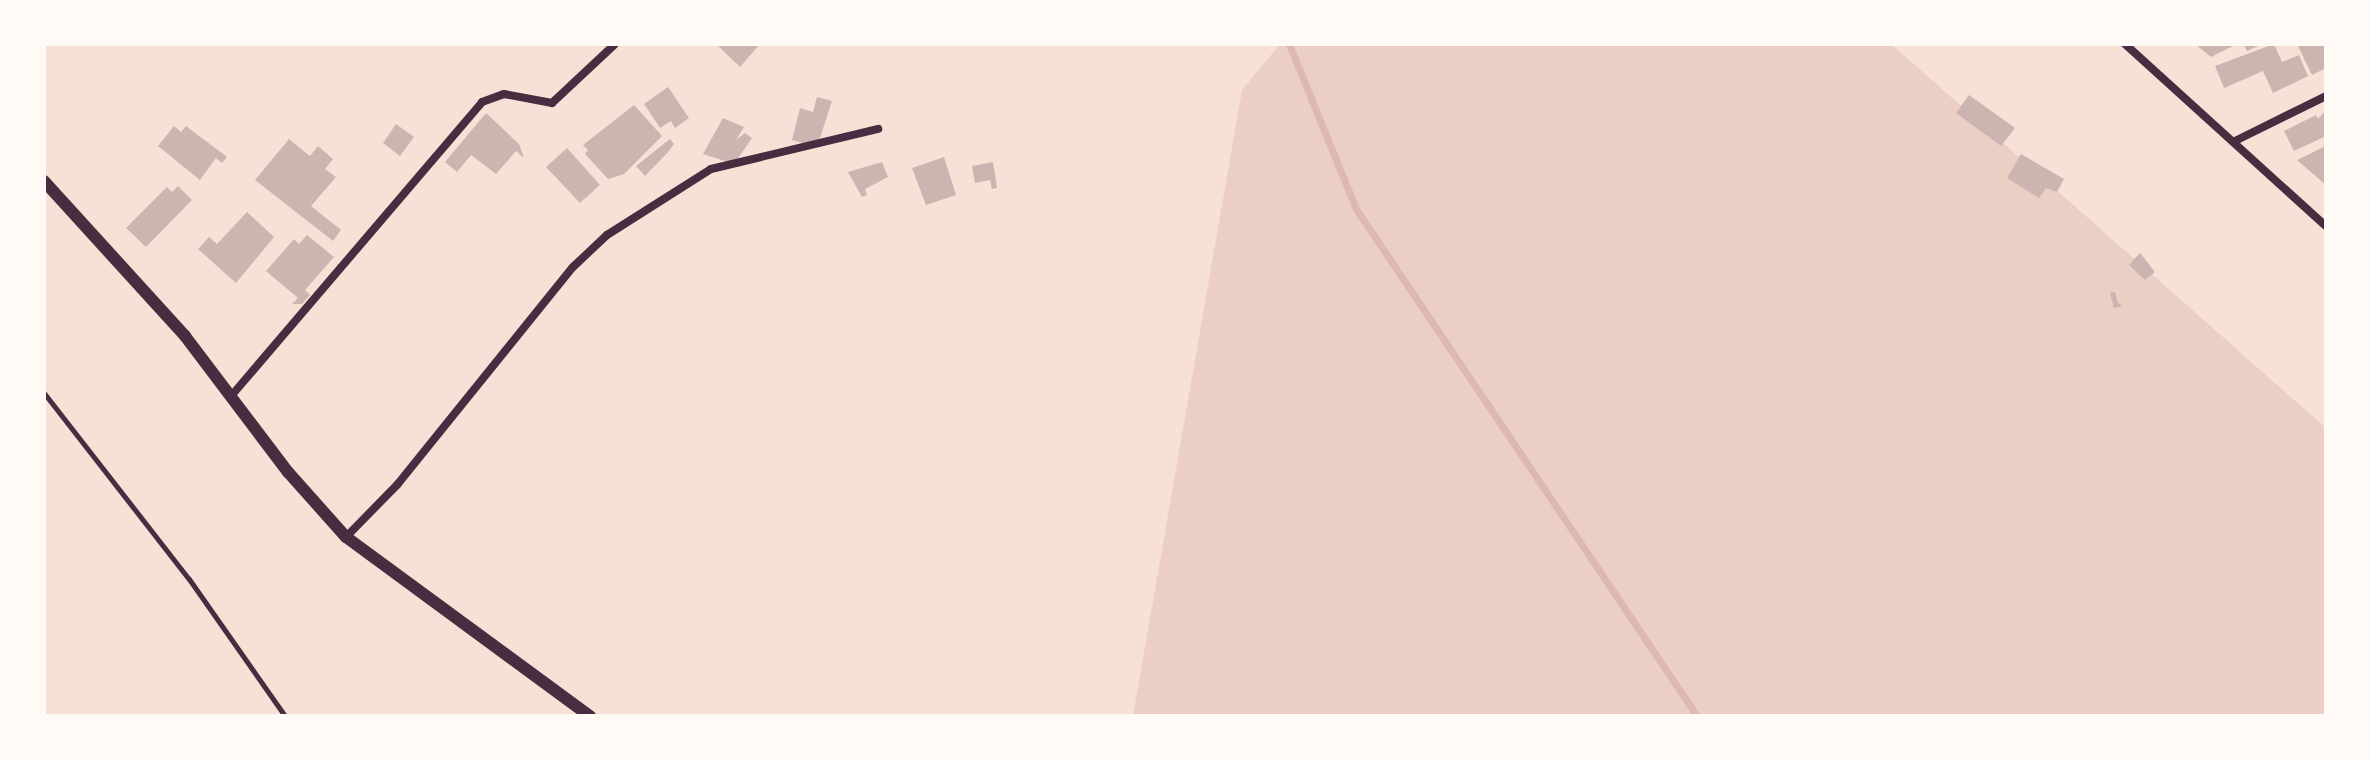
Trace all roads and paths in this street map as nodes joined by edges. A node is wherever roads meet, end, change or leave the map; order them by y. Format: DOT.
graph roads {
  1 [pos="615,44"];
  2 [pos="2125,44"];
  3 [pos="2326,96"];
  4 [pos="878,129"];
  5 [pos="2235,141"];
  6 [pos="44,181"];
  7 [pos="2326,226"];
  8 [pos="44,393"];
  9 [pos="232,395"];
  10 [pos="346,537"];
  11 [pos="285,716"];
  12 [pos="590,716"];
  1 -- 9 [label="street"];
  2 -- 5 [label="street"];
  3 -- 5 [label="street"];
  4 -- 10 [label="street"];
  5 -- 7 [label="street"];
  6 -- 9 [label="street"];
  8 -- 11 [label="lane"];
  9 -- 10 [label="street"];
  10 -- 12 [label="street"];
}
